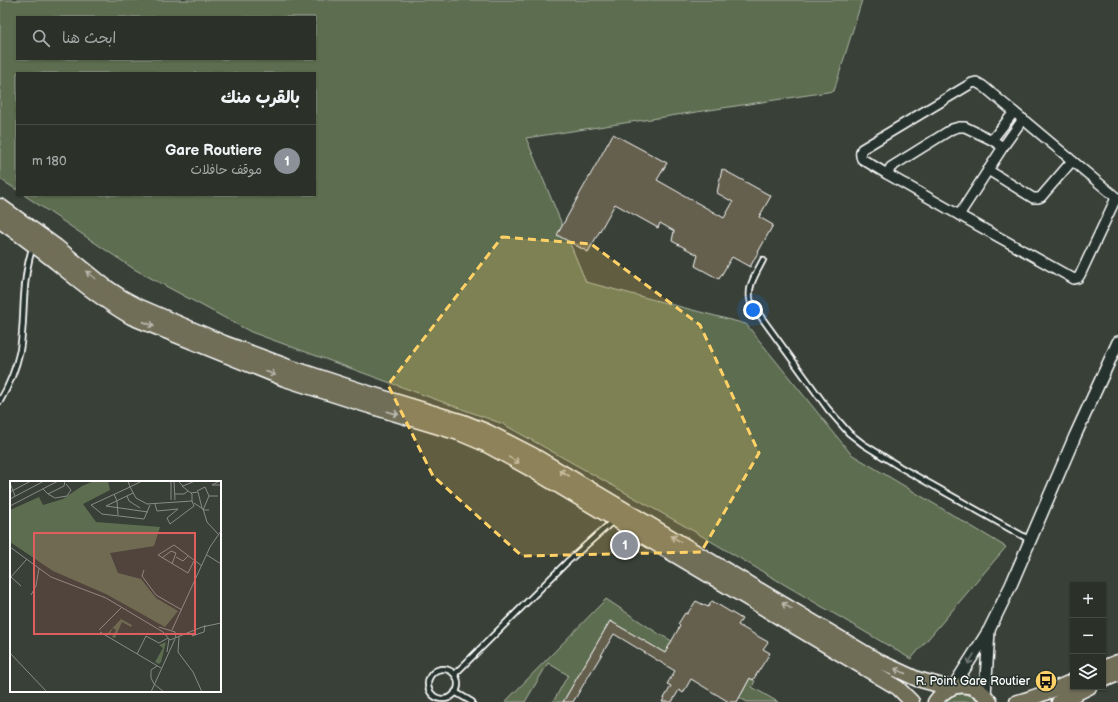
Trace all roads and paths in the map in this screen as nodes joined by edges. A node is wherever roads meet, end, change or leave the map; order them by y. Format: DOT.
graph roads {
  1 [pos="1014,112"];
  2 [pos="1023,120"];
  3 [pos="992,140"];
  4 [pos="1003,147"];
  5 [pos="1072,161"];
  6 [pos="988,170"];
  7 [pos="887,174"];
  8 [pos="1117,199"];
  9 [pos="0,206"];
  10 [pos="959,215"];
  11 [pos="0,221"];
  12 [pos="33,245"];
  13 [pos="763,260"];
  14 [pos="1118,342"];
  15 [pos="0,401"];
  16 [pos="615,519"];
  17 [pos="1030,540"];
  18 [pos="989,630"];
  19 [pos="1118,662"];
  20 [pos="1106,667"];
  21 [pos="455,674"];
  22 [pos="1118,674"];
  23 [pos="1106,679"];
  24 [pos="1070,682"];
  25 [pos="951,688"];
  26 [pos="1083,690"];
  27 [pos="455,692"];
  28 [pos="991,700"];
  29 [pos="472,702"];
  30 [pos="912,702"];
  31 [pos="935,702"];
  32 [pos="1017,702"];
  33 [pos="1059,702"];
  1 -- 2 [label="street"];
  1 -- 3 [label="street"];
  1 -- 7 [label="street"];
  2 -- 4 [label="street"];
  2 -- 5 [label="street"];
  3 -- 4 [label="street"];
  3 -- 7 [label="street"];
  4 -- 6 [label="street"];
  5 -- 6 [label="street"];
  5 -- 8 [label="street"];
  6 -- 10 [label="street"];
  7 -- 10 [label="street"];
  8 -- 10 [label="street"];
  25 -- 9 [label="main road, one-way"];
  11 -- 12 [label="main road"];
  12 -- 15 [label="lane"];
  12 -- 16 [label="main road, one-way"];
  13 -- 17 [label="lane"];
  14 -- 17 [label="street"];
  16 -- 21 [label="lane"];
  16 -- 30 [label="main road"];
  17 -- 18 [label="street"];
  18 -- 25 [label="street, one-way"];
  18 -- 28 [label="street"];
  19 -- 20 [label="main road"];
  21 -- 27 [label="lane"];
  21 -- 27 [label="lane"];
  22 -- 23 [label="main road"];
  24 -- 32 [label="main road"];
  25 -- 28 [label="main road"];
  25 -- 31 [label="main road"];
  26 -- 33 [label="main road"];
  27 -- 29 [label="lane"];
}
